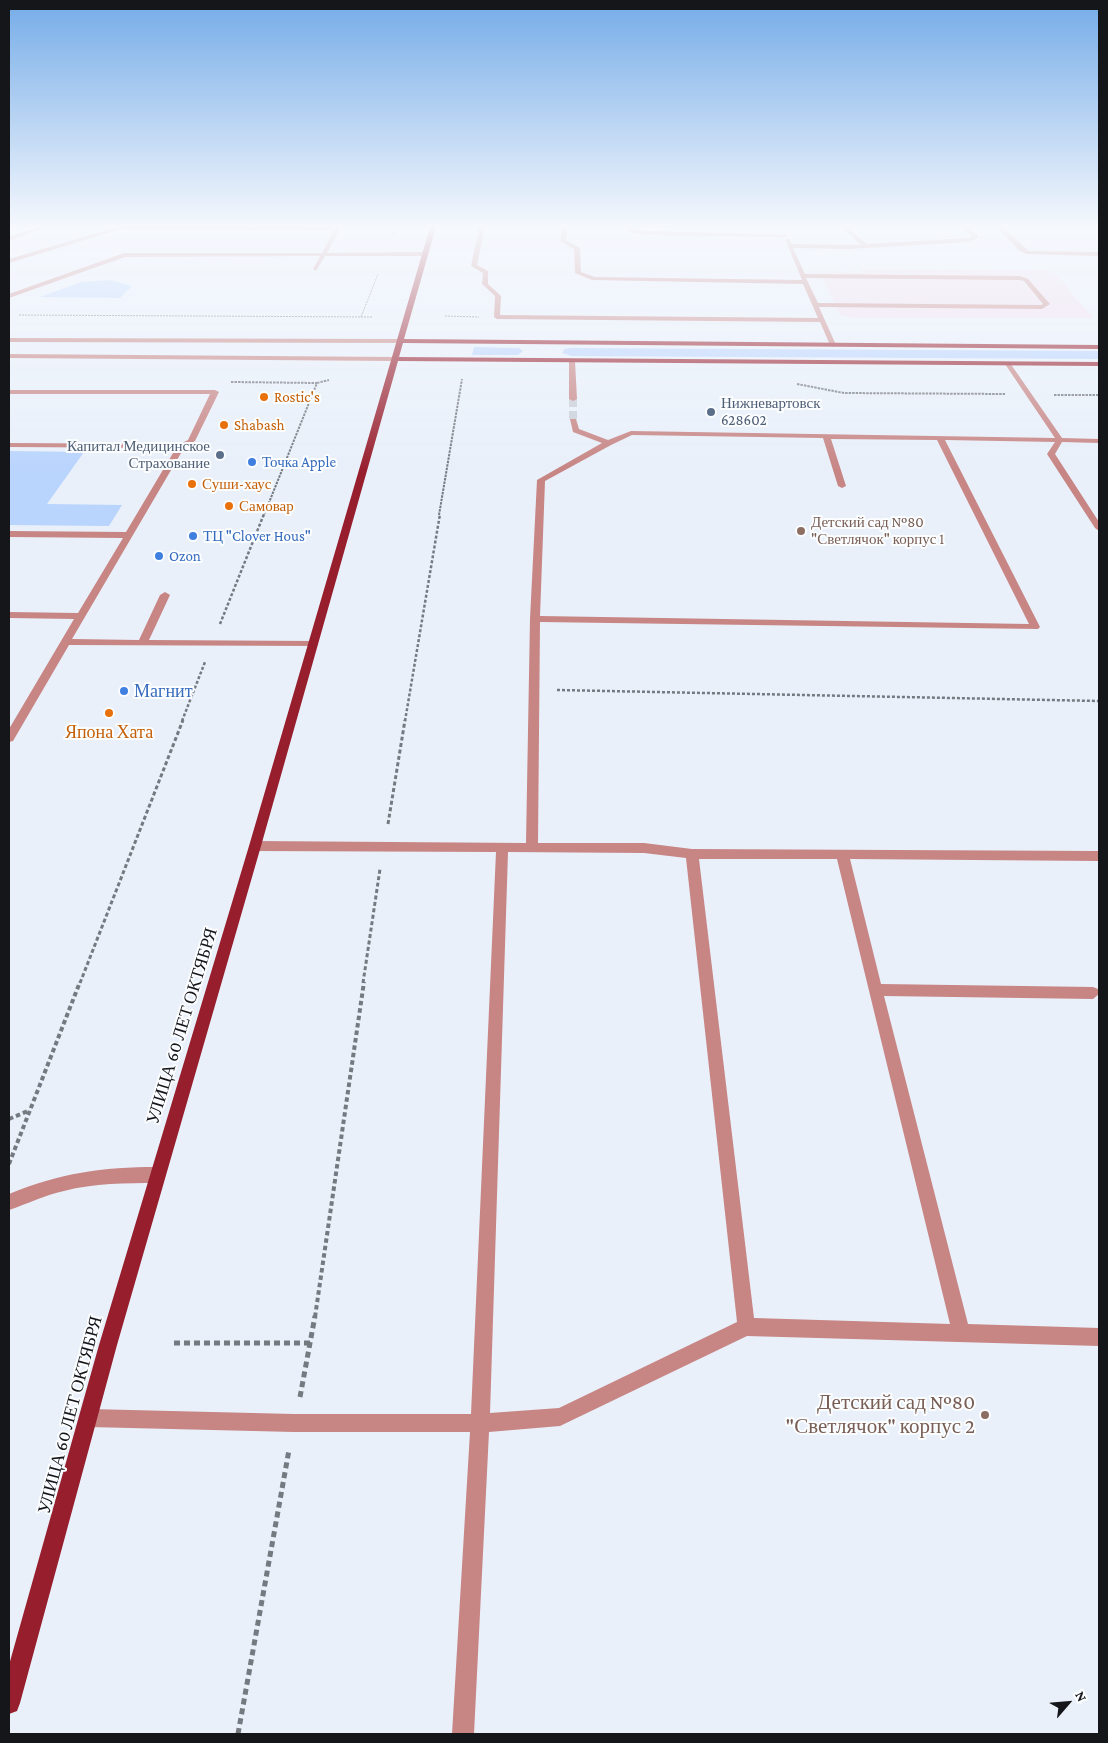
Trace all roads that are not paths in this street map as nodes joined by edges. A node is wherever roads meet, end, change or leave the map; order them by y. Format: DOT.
graph roads {
  1 [pos="409,308"];
  2 [pos="497,308"];
  3 [pos="817,308"];
  4 [pos="822,320"];
  5 [pos="10,341"];
  6 [pos="400,341"];
  7 [pos="565,342"];
  8 [pos="833,344"];
  9 [pos="1099,346"];
  10 [pos="9,356"];
  11 [pos="395,359"];
  12 [pos="564,361"];
  13 [pos="572,361"];
  14 [pos="1008,364"];
  15 [pos="1099,364"];
  16 [pos="9,392"];
  17 [pos="573,399"];
  18 [pos="573,421"];
  19 [pos="826,436"];
  20 [pos="940,438"];
  21 [pos="1060,440"];
  22 [pos="1099,441"];
  23 [pos="608,443"];
  24 [pos="9,446"];
  25 [pos="180,446"];
  26 [pos="842,486"];
  27 [pos="1099,528"];
  28 [pos="9,534"];
  29 [pos="128,534"];
  30 [pos="165,594"];
  31 [pos="9,615"];
  32 [pos="80,616"];
  33 [pos="535,619"];
  34 [pos="65,642"];
  35 [pos="142,643"];
  36 [pos="313,644"];
  37 [pos="9,738"];
  38 [pos="255,846"];
  39 [pos="502,848"];
  40 [pos="532,848"];
  41 [pos="692,854"];
  42 [pos="842,854"];
  43 [pos="1099,856"];
  44 [pos="875,990"];
  45 [pos="1093,993"];
  46 [pos="157,1175"];
  47 [pos="9,1202"];
  48 [pos="746,1327"];
  49 [pos="960,1333"];
  50 [pos="1099,1337"];
  51 [pos="89,1418"];
  52 [pos="480,1423"];
  53 [pos="9,1704"];
  54 [pos="463,1734"];
  1 -- 6 [label="main road"];
  2 -- 4 [label="street"];
  3 -- 4 [label="street"];
  4 -- 8 [label="street"];
  5 -- 6 [label="street"];
  6 -- 7 [label="main road"];
  6 -- 11 [label="main road, УЛИЦА 60 ЛЕТ ОКТЯБРЯ"];
  7 -- 8 [label="main road"];
  7 -- 12 [label="main road"];
  8 -- 9 [label="main road"];
  10 -- 11 [label="street"];
  11 -- 12 [label="main road"];
  11 -- 36 [label="main road, УЛИЦА 60 ЛЕТ ОКТЯБРЯ"];
  12 -- 13 [label="main road"];
  13 -- 14 [label="main road"];
  13 -- 17 [label="street"];
  14 -- 15 [label="main road"];
  14 -- 21 [label="street"];
  16 -- 25 [label="street"];
  18 -- 23 [label="street"];
  19 -- 20 [label="street"];
  19 -- 23 [label="street"];
  19 -- 26 [label="street"];
  20 -- 21 [label="street"];
  20 -- 33 [label="street"];
  21 -- 22 [label="street"];
  21 -- 27 [label="street"];
  23 -- 33 [label="street"];
  24 -- 25 [label="street"];
  25 -- 29 [label="street"];
  28 -- 29 [label="street"];
  29 -- 32 [label="street"];
  30 -- 35 [label="street"];
  31 -- 32 [label="street"];
  32 -- 34 [label="street"];
  33 -- 40 [label="street"];
  34 -- 35 [label="street"];
  34 -- 37 [label="street"];
  35 -- 36 [label="street"];
  36 -- 38 [label="main road, УЛИЦА 60 ЛЕТ ОКТЯБРЯ"];
  38 -- 39 [label="street"];
  38 -- 46 [label="main road, УЛИЦА 60 ЛЕТ ОКТЯБРЯ"];
  39 -- 40 [label="street"];
  39 -- 52 [label="street"];
  40 -- 41 [label="street"];
  41 -- 42 [label="street"];
  41 -- 48 [label="street"];
  42 -- 43 [label="street"];
  42 -- 44 [label="street"];
  44 -- 45 [label="street"];
  44 -- 49 [label="street"];
  46 -- 47 [label="street"];
  46 -- 51 [label="main road, УЛИЦА 60 ЛЕТ ОКТЯБРЯ"];
  48 -- 49 [label="street"];
  48 -- 52 [label="street"];
  49 -- 50 [label="street"];
  51 -- 52 [label="street"];
  51 -- 53 [label="main road, УЛИЦА 60 ЛЕТ ОКТЯБРЯ"];
  52 -- 54 [label="street"];
}
